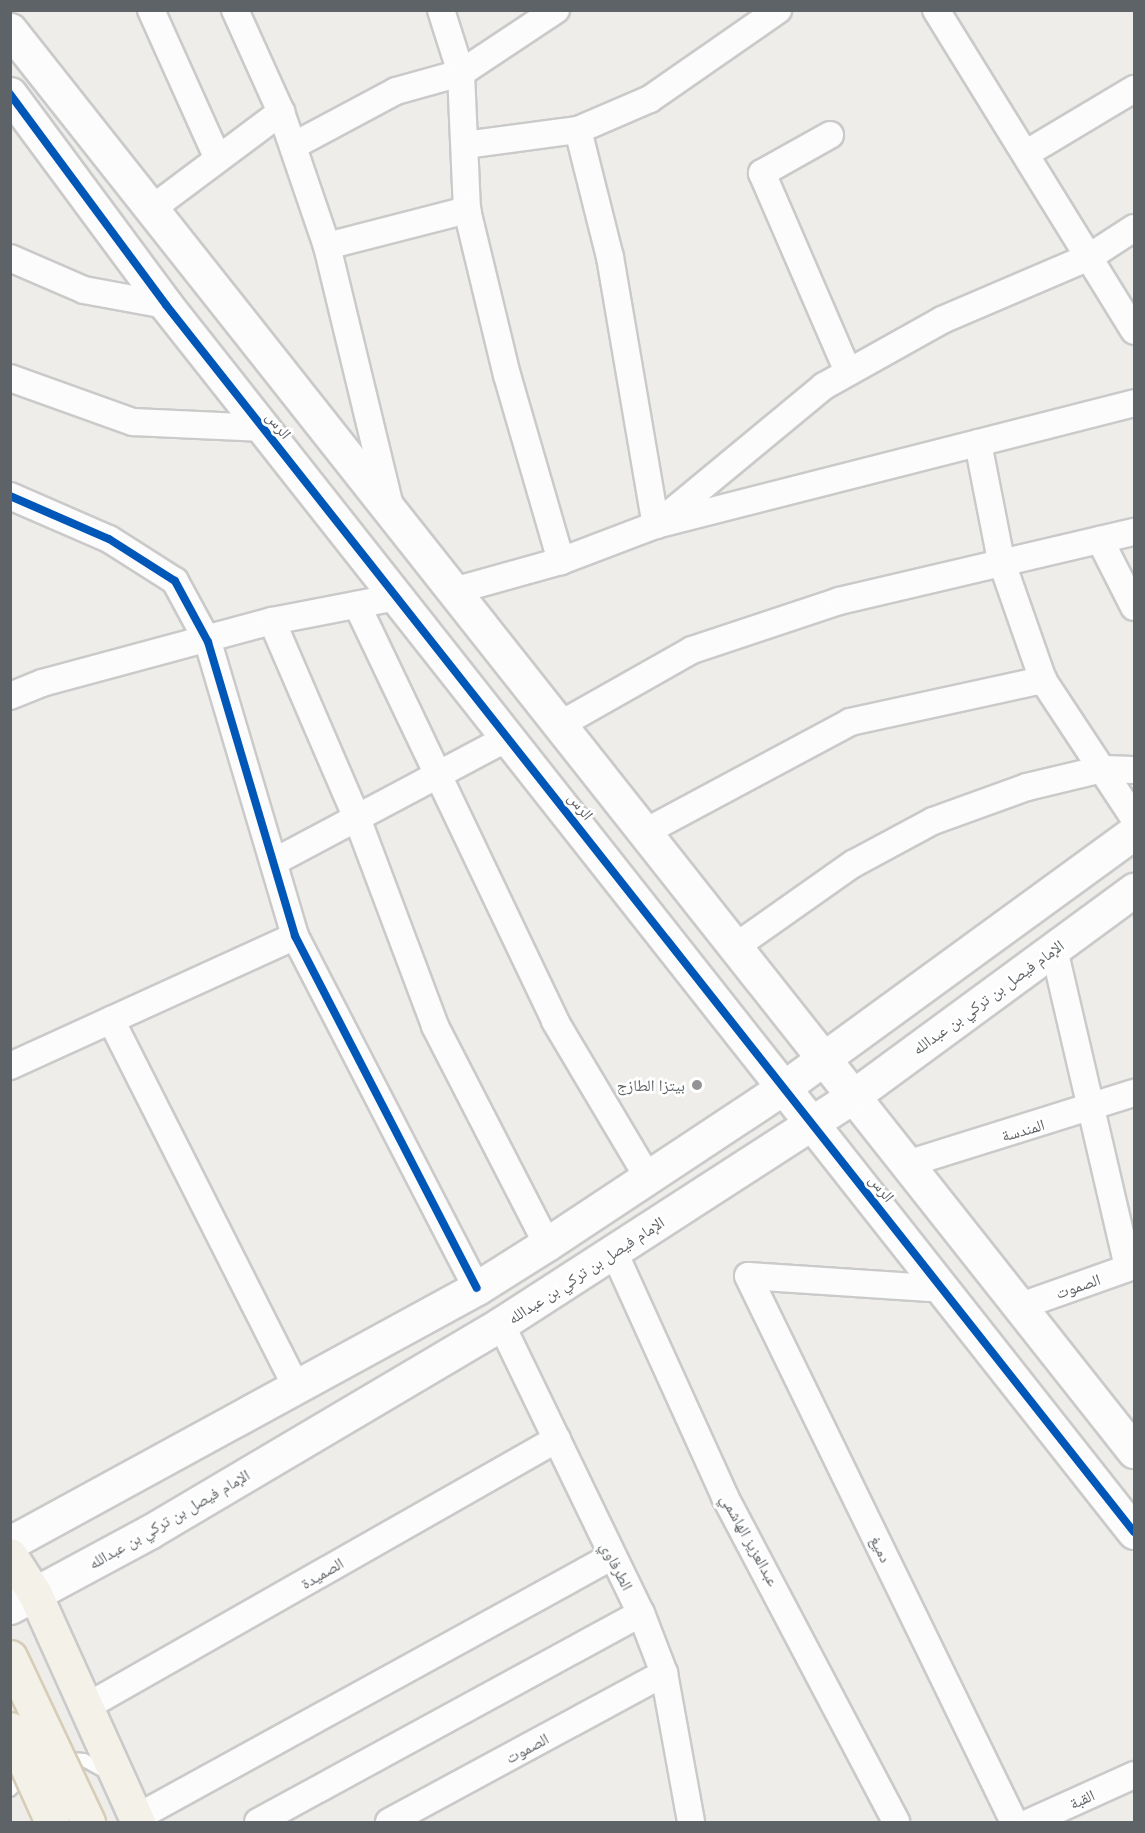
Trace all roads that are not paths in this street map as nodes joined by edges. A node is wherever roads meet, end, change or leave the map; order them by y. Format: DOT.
graph roads {
  1 [pos="151,10"];
  2 [pos="235,10"];
  3 [pos="441,10"];
  4 [pos="556,10"];
  5 [pos="778,10"];
  6 [pos="936,10"];
  7 [pos="10,30"];
  8 [pos="461,73"];
  9 [pos="1134,89"];
  10 [pos="10,94"];
  11 [pos="281,112"];
  12 [pos="578,130"];
  13 [pos="830,135"];
  14 [pos="465,144"];
  15 [pos="292,146"];
  16 [pos="1027,153"];
  17 [pos="218,159"];
  18 [pos="154,207"];
  19 [pos="467,210"];
  20 [pos="1134,228"];
  21 [pos="327,246"];
  22 [pos="1090,256"];
  23 [pos="10,258"];
  24 [pos="166,305"];
  25 [pos="1134,331"];
  26 [pos="848,372"];
  27 [pos="10,378"];
  28 [pos="1134,403"];
  29 [pos="264,428"];
  30 [pos="978,443"];
  31 [pos="10,496"];
  32 [pos="390,507"];
  33 [pos="656,525"];
  34 [pos="1134,532"];
  35 [pos="1100,540"];
  36 [pos="1001,560"];
  37 [pos="561,561"];
  38 [pos="457,590"];
  39 [pos="398,597"];
  40 [pos="357,604"];
  41 [pos="1134,607"];
  42 [pos="272,621"];
  43 [pos="208,642"];
  44 [pos="1043,680"];
  45 [pos="10,696"];
  46 [pos="562,723"];
  47 [pos="509,737"];
  48 [pos="1102,769"];
  49 [pos="1134,770"];
  50 [pos="437,777"];
  51 [pos="357,818"];
  52 [pos="1134,818"];
  53 [pos="647,831"];
  54 [pos="1134,832"];
  55 [pos="274,862"];
  56 [pos="1134,890"];
  57 [pos="295,936"];
  58 [pos="738,945"];
  59 [pos="1054,949"];
  60 [pos="111,1020"];
  61 [pos="827,1057"];
  62 [pos="10,1066"];
  63 [pos="786,1086"];
  64 [pos="1134,1093"];
  65 [pos="856,1094"];
  66 [pos="1093,1109"];
  67 [pos="814,1122"];
  68 [pos="910,1163"];
  69 [pos="649,1179"];
  70 [pos="547,1244"];
  71 [pos="614,1252"];
  72 [pos="1131,1267"];
  73 [pos="477,1288"];
  74 [pos="945,1289"];
  75 [pos="1021,1306"];
  76 [pos="501,1324"];
  77 [pos="297,1388"];
  78 [pos="557,1439"];
  79 [pos="1134,1451"];
  80 [pos="1134,1532"];
  81 [pos="10,1543"];
  82 [pos="10,1556"];
  83 [pos="611,1557"];
  84 [pos="23,1601"];
  85 [pos="641,1613"];
  86 [pos="10,1657"];
  87 [pos="664,1674"];
  88 [pos="86,1707"];
  89 [pos="10,1729"];
  90 [pos="1134,1775"];
  91 [pos="10,1790"];
  92 [pos="135,1815"];
  93 [pos="687,1820"];
  94 [pos="52,1822"];
  95 [pos="88,1822"];
  96 [pos="258,1822"];
  97 [pos="389,1822"];
  98 [pos="896,1822"];
  99 [pos="1014,1822"];
  100 [pos="1030,1822"];
  1 -- 17 [label="street"];
  2 -- 11 [label="street"];
  3 -- 8 [label="street"];
  4 -- 8 [label="street"];
  5 -- 12 [label="street"];
  6 -- 16 [label="street"];
  7 -- 18 [label="street"];
  8 -- 14 [label="street"];
  8 -- 15 [label="street"];
  9 -- 16 [label="street"];
  10 -- 24 [label="street, الرس"];
  11 -- 15 [label="street"];
  11 -- 17 [label="street"];
  12 -- 14 [label="street"];
  12 -- 33 [label="street"];
  13 -- 26 [label="street"];
  14 -- 19 [label="street"];
  15 -- 21 [label="street"];
  16 -- 22 [label="street"];
  17 -- 18 [label="street"];
  18 -- 32 [label="street"];
  19 -- 21 [label="street"];
  19 -- 37 [label="street"];
  20 -- 22 [label="street"];
  21 -- 32 [label="street"];
  22 -- 25 [label="street"];
  22 -- 26 [label="street"];
  23 -- 24 [label="street"];
  24 -- 29 [label="street, الرس"];
  26 -- 33 [label="street"];
  27 -- 29 [label="street"];
  28 -- 30 [label="street"];
  29 -- 39 [label="street, الرس"];
  30 -- 33 [label="street"];
  30 -- 36 [label="street"];
  31 -- 43 [label="street"];
  32 -- 38 [label="street"];
  33 -- 37 [label="street"];
  34 -- 35 [label="street"];
  35 -- 36 [label="street"];
  35 -- 41 [label="street"];
  36 -- 44 [label="street"];
  36 -- 46 [label="street"];
  37 -- 38 [label="street"];
  38 -- 46 [label="street"];
  39 -- 40 [label="street"];
  39 -- 47 [label="street, الرس"];
  40 -- 42 [label="street"];
  40 -- 50 [label="street"];
  42 -- 43 [label="street"];
  42 -- 51 [label="street"];
  43 -- 45 [label="street"];
  43 -- 55 [label="street"];
  44 -- 48 [label="street"];
  44 -- 53 [label="street"];
  46 -- 53 [label="street"];
  47 -- 50 [label="street"];
  47 -- 63 [label="street, الرس"];
  48 -- 49 [label="street"];
  48 -- 52 [label="street"];
  48 -- 58 [label="street"];
  50 -- 51 [label="street"];
  50 -- 69 [label="street"];
  51 -- 55 [label="street"];
  51 -- 70 [label="street"];
  53 -- 58 [label="street"];
  54 -- 61 [label="street"];
  55 -- 57 [label="street"];
  56 -- 59 [label="street, الإمام فيصل بن تركي بن عبدالله"];
  57 -- 60 [label="street"];
  57 -- 73 [label="street"];
  58 -- 61 [label="street"];
  59 -- 65 [label="street, الإمام فيصل بن تركي بن عبدالله"];
  59 -- 66 [label="street"];
  60 -- 62 [label="street"];
  60 -- 77 [label="street"];
  61 -- 63 [label="street"];
  61 -- 65 [label="street"];
  63 -- 67 [label="street, الرس"];
  63 -- 69 [label="street"];
  64 -- 66 [label="street, المندسة"];
  65 -- 67 [label="street, الإمام فيصل بن تركي بن عبدالله"];
  65 -- 68 [label="street"];
  66 -- 68 [label="street, المندسة"];
  66 -- 72 [label="street"];
  67 -- 71 [label="street, الإمام فيصل بن تركي بن عبدالله"];
  67 -- 74 [label="street, الرس"];
  68 -- 75 [label="street"];
  69 -- 70 [label="street"];
  70 -- 73 [label="street"];
  71 -- 76 [label="street, الإمام فيصل بن تركي بن عبدالله"];
  71 -- 98 [label="street, عبدالعزيز الهاشمي"];
  72 -- 75 [label="street, الصموت"];
  73 -- 77 [label="street"];
  74 -- 80 [label="street, الرس"];
  74 -- 99 [label="street, دميغ"];
  75 -- 79 [label="street"];
  76 -- 78 [label="street, الطرفاوي"];
  76 -- 84 [label="street, الإمام فيصل بن تركي بن عبدالله"];
  77 -- 81 [label="street"];
  78 -- 83 [label="street, الطرفاوي"];
  78 -- 88 [label="street, الصميدة"];
  82 -- 84 [label="main road"];
  83 -- 85 [label="street, الطرفاوي"];
  83 -- 92 [label="street"];
  84 -- 88 [label="main road"];
  85 -- 87 [label="street, الطرفاوي"];
  85 -- 96 [label="street"];
  86 -- 95 [label="main road, bridge"];
  87 -- 93 [label="street, الطرفاوي"];
  87 -- 97 [label="street, الصموت"];
  88 -- 92 [label="main road"];
  89 -- 94 [label="main road, bridge"];
  90 -- 100 [label="street, القبة"];
  91 -- 92 [label="lane"];
}
